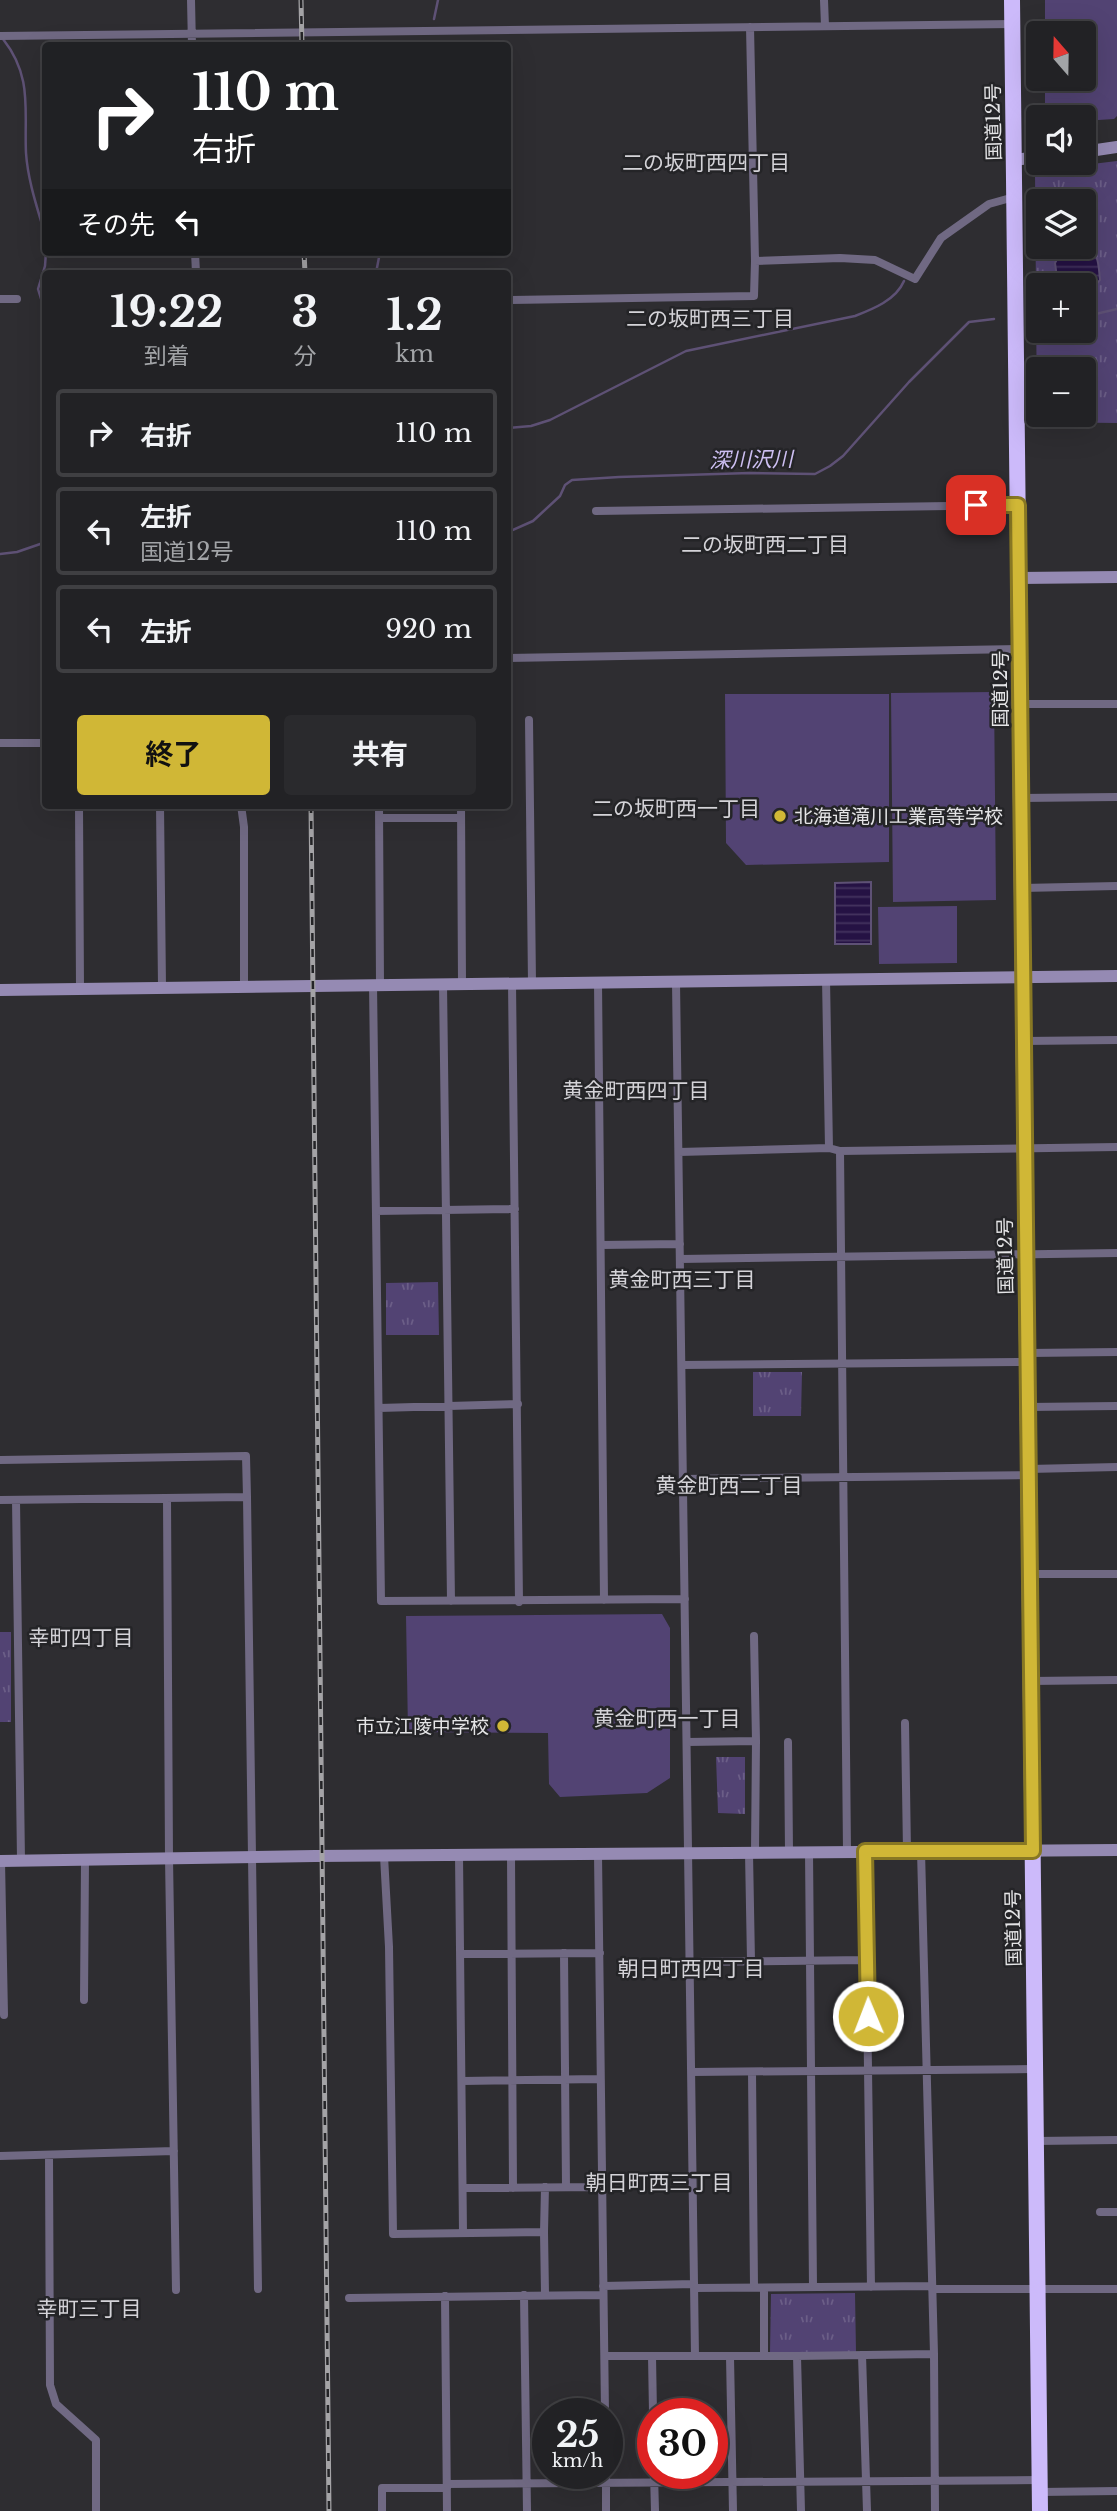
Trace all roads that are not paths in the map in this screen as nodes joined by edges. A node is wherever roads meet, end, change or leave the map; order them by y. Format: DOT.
graph roads {
  1 [pos="191,0"];
  2 [pos="824,0"];
  3 [pos="1012,0"];
  4 [pos="1013,24"];
  5 [pos="825,26"];
  6 [pos="750,27"];
  7 [pos="192,33"];
  8 [pos="2,36"];
  9 [pos="192,42"];
  10 [pos="1117,147"];
  11 [pos="1096,150"];
  12 [pos="1026,159"];
  13 [pos="1014,160"];
  14 [pos="1015,196"];
  15 [pos="755,261"];
  16 [pos="0,299"];
  17 [pos="17,299"];
  18 [pos="511,300"];
  19 [pos="1018,505"];
  20 [pos="596,510"];
  21 [pos="1117,577"];
  22 [pos="1019,578"];
  23 [pos="1020,649"];
  24 [pos="511,657"];
  25 [pos="1021,704"];
  26 [pos="1117,704"];
  27 [pos="529,720"];
  28 [pos="0,743"];
  29 [pos="42,743"];
  30 [pos="1117,797"];
  31 [pos="1021,798"];
  32 [pos="79,809"];
  33 [pos="160,809"];
  34 [pos="242,809"];
  35 [pos="379,809"];
  36 [pos="461,809"];
  37 [pos="461,817"];
  38 [pos="379,818"];
  39 [pos="1117,886"];
  40 [pos="1022,888"];
  41 [pos="1117,976"];
  42 [pos="1023,978"];
  43 [pos="825,979"];
  44 [pos="598,982"];
  45 [pos="676,982"];
  46 [pos="462,983"];
  47 [pos="512,983"];
  48 [pos="532,983"];
  49 [pos="443,984"];
  50 [pos="377,985"];
  51 [pos="244,986"];
  52 [pos="162,987"];
  53 [pos="80,989"];
  54 [pos="0,990"];
  55 [pos="1117,1040"];
  56 [pos="1024,1041"];
  57 [pos="1117,1147"];
  58 [pos="829,1148"];
  59 [pos="1025,1149"];
  60 [pos="839,1151"];
  61 [pos="679,1152"];
  62 [pos="515,1209"];
  63 [pos="446,1210"];
  64 [pos="376,1211"];
  65 [pos="680,1244"];
  66 [pos="601,1245"];
  67 [pos="1117,1253"];
  68 [pos="1026,1254"];
  69 [pos="840,1257"];
  70 [pos="680,1259"];
  71 [pos="1117,1352"];
  72 [pos="1028,1357"];
  73 [pos="842,1362"];
  74 [pos="682,1365"];
  75 [pos="518,1404"];
  76 [pos="448,1406"];
  77 [pos="1117,1406"];
  78 [pos="1028,1407"];
  79 [pos="379,1408"];
  80 [pos="0,1460"];
  81 [pos="1117,1467"];
  82 [pos="1029,1472"];
  83 [pos="844,1478"];
  84 [pos="683,1479"];
  85 [pos="247,1497"];
  86 [pos="167,1498"];
  87 [pos="0,1500"];
  88 [pos="16,1500"];
  89 [pos="1030,1574"];
  90 [pos="1117,1574"];
  91 [pos="685,1599"];
  92 [pos="604,1600"];
  93 [pos="451,1601"];
  94 [pos="519,1602"];
  95 [pos="754,1636"];
  96 [pos="1117,1680"];
  97 [pos="1031,1681"];
  98 [pos="905,1723"];
  99 [pos="755,1741"];
  100 [pos="687,1742"];
  101 [pos="788,1742"];
  102 [pos="1117,1850"];
  103 [pos="847,1851"];
  104 [pos="865,1851"];
  105 [pos="907,1851"];
  106 [pos="921,1851"];
  107 [pos="1033,1851"];
  108 [pos="789,1852"];
  109 [pos="809,1852"];
  110 [pos="689,1853"];
  111 [pos="752,1853"];
  112 [pos="598,1854"];
  113 [pos="459,1855"];
  114 [pos="511,1855"];
  115 [pos="384,1856"];
  116 [pos="252,1857"];
  117 [pos="169,1858"];
  118 [pos="85,1859"];
  119 [pos="21,1860"];
  120 [pos="1,1861"];
  121 [pos="564,1953"];
  122 [pos="600,1953"];
  123 [pos="461,1954"];
  124 [pos="511,1954"];
  125 [pos="810,1960"];
  126 [pos="867,1960"];
  127 [pos="751,1961"];
  128 [pos="691,1962"];
  129 [pos="84,2000"];
  130 [pos="4,2014"];
  131 [pos="1035,2069"];
  132 [pos="810,2071"];
  133 [pos="869,2071"];
  134 [pos="926,2071"];
  135 [pos="692,2072"];
  136 [pos="752,2072"];
  137 [pos="600,2079"];
  138 [pos="565,2080"];
  139 [pos="463,2081"];
  140 [pos="514,2081"];
  141 [pos="1117,2140"];
  142 [pos="1036,2141"];
  143 [pos="174,2151"];
  144 [pos="0,2156"];
  145 [pos="48,2156"];
  146 [pos="545,2187"];
  147 [pos="566,2187"];
  148 [pos="601,2187"];
  149 [pos="463,2188"];
  150 [pos="513,2188"];
  151 [pos="1117,2212"];
  152 [pos="1100,2213"];
  153 [pos="463,2232"];
  154 [pos="544,2232"];
  155 [pos="694,2286"];
  156 [pos="759,2287"];
  157 [pos="813,2287"];
  158 [pos="871,2287"];
  159 [pos="932,2287"];
  160 [pos="258,2288"];
  161 [pos="1037,2289"];
  162 [pos="1117,2289"];
  163 [pos="176,2290"];
  164 [pos="603,2290"];
  165 [pos="545,2294"];
  166 [pos="524,2295"];
  167 [pos="445,2296"];
  168 [pos="349,2298"];
  169 [pos="934,2354"];
  170 [pos="862,2355"];
  171 [pos="605,2356"];
  172 [pos="652,2356"];
  173 [pos="695,2356"];
  174 [pos="764,2356"];
  175 [pos="797,2356"];
  176 [pos="730,2357"];
  177 [pos="605,2398"];
  178 [pos="653,2398"];
  179 [pos="866,2481"];
  180 [pos="935,2481"];
  181 [pos="527,2482"];
  182 [pos="532,2482"];
  183 [pos="728,2482"];
  184 [pos="733,2482"];
  185 [pos="800,2482"];
  186 [pos="447,2486"];
  187 [pos="1040,2486"];
  188 [pos="606,2489"];
  189 [pos="654,2489"];
  190 [pos="1117,2491"];
  191 [pos="96,2511"];
  192 [pos="382,2511"];
  193 [pos="447,2511"];
  194 [pos="527,2511"];
  195 [pos="606,2511"];
  196 [pos="655,2511"];
  197 [pos="733,2511"];
  198 [pos="801,2511"];
  199 [pos="867,2511"];
  200 [pos="935,2511"];
  201 [pos="1040,2511"];
  1 -- 7 [label="street"];
  2 -- 5 [label="street"];
  3 -- 4 [label="highway, 国道12号"];
  4 -- 5 [label="street"];
  4 -- 13 [label="highway, 国道12号"];
  5 -- 6 [label="street"];
  6 -- 7 [label="street"];
  6 -- 15 [label="street"];
  7 -- 8 [label="street"];
  7 -- 9 [label="street"];
  10 -- 11 [label="street"];
  12 -- 13 [label="street"];
  13 -- 14 [label="highway, 国道12号"];
  14 -- 15 [label="street"];
  14 -- 19 [label="highway, 国道12号"];
  15 -- 18 [label="street"];
  16 -- 17 [label="street"];
  19 -- 20 [label="street"];
  19 -- 22 [label="highway, 国道12号"];
  21 -- 22 [label="street"];
  22 -- 23 [label="highway, 国道12号"];
  23 -- 24 [label="street"];
  23 -- 25 [label="highway, 国道12号"];
  25 -- 26 [label="street"];
  25 -- 31 [label="highway, 国道12号"];
  27 -- 48 [label="street"];
  28 -- 29 [label="street"];
  30 -- 31 [label="street"];
  31 -- 40 [label="highway, 国道12号"];
  32 -- 53 [label="street"];
  33 -- 52 [label="street"];
  34 -- 51 [label="street"];
  35 -- 38 [label="street"];
  36 -- 37 [label="street"];
  37 -- 38 [label="street"];
  37 -- 46 [label="street"];
  38 -- 50 [label="street"];
  39 -- 40 [label="street"];
  40 -- 42 [label="highway, 国道12号"];
  41 -- 42 [label="street"];
  42 -- 43 [label="street"];
  42 -- 56 [label="highway, 国道12号"];
  43 -- 45 [label="street"];
  43 -- 58 [label="street"];
  44 -- 45 [label="street"];
  44 -- 48 [label="street"];
  44 -- 66 [label="street"];
  45 -- 61 [label="street"];
  46 -- 47 [label="street"];
  46 -- 49 [label="street"];
  47 -- 48 [label="street"];
  47 -- 62 [label="street"];
  49 -- 50 [label="street"];
  49 -- 63 [label="street"];
  50 -- 51 [label="street"];
  50 -- 64 [label="street"];
  51 -- 52 [label="street"];
  52 -- 53 [label="street"];
  53 -- 54 [label="street"];
  55 -- 56 [label="street"];
  56 -- 59 [label="highway, 国道12号"];
  57 -- 59 [label="street"];
  58 -- 60 [label="street"];
  58 -- 61 [label="street"];
  59 -- 60 [label="street"];
  59 -- 68 [label="highway, 国道12号"];
  60 -- 69 [label="street"];
  61 -- 65 [label="street"];
  62 -- 63 [label="street"];
  62 -- 75 [label="street"];
  63 -- 64 [label="street"];
  63 -- 76 [label="street"];
  64 -- 79 [label="street"];
  65 -- 66 [label="street"];
  65 -- 70 [label="street"];
  66 -- 92 [label="street"];
  67 -- 68 [label="street"];
  68 -- 69 [label="street"];
  68 -- 72 [label="highway, 国道12号"];
  69 -- 70 [label="street"];
  69 -- 73 [label="street"];
  70 -- 74 [label="street"];
  71 -- 72 [label="street"];
  72 -- 73 [label="street"];
  72 -- 78 [label="highway, 国道12号"];
  73 -- 74 [label="street"];
  73 -- 83 [label="street"];
  74 -- 84 [label="street"];
  75 -- 76 [label="street"];
  75 -- 94 [label="street"];
  76 -- 79 [label="street"];
  76 -- 93 [label="street"];
  77 -- 78 [label="street"];
  78 -- 82 [label="highway, 国道12号"];
  79 -- 93 [label="street"];
  80 -- 85 [label="street"];
  81 -- 82 [label="street"];
  82 -- 83 [label="street"];
  82 -- 89 [label="highway, 国道12号"];
  83 -- 84 [label="street"];
  83 -- 103 [label="street"];
  84 -- 91 [label="street"];
  85 -- 86 [label="street"];
  85 -- 116 [label="street"];
  86 -- 88 [label="street"];
  86 -- 117 [label="street"];
  87 -- 88 [label="street"];
  88 -- 119 [label="street"];
  89 -- 90 [label="street"];
  89 -- 97 [label="highway, 国道12号"];
  91 -- 92 [label="street"];
  91 -- 100 [label="street"];
  92 -- 94 [label="street"];
  93 -- 94 [label="street"];
  95 -- 99 [label="street"];
  96 -- 97 [label="street"];
  97 -- 107 [label="highway, 国道12号"];
  98 -- 105 [label="street"];
  99 -- 100 [label="street"];
  99 -- 111 [label="street"];
  100 -- 110 [label="street"];
  101 -- 108 [label="street"];
  102 -- 107 [label="street"];
  103 -- 104 [label="street"];
  103 -- 109 [label="street"];
  104 -- 105 [label="street"];
  104 -- 126 [label="street"];
  105 -- 106 [label="street"];
  106 -- 107 [label="street"];
  106 -- 134 [label="street"];
  107 -- 131 [label="highway, 国道12号"];
  108 -- 109 [label="street"];
  108 -- 111 [label="street"];
  109 -- 125 [label="street"];
  110 -- 111 [label="street"];
  110 -- 112 [label="street"];
  110 -- 128 [label="street"];
  111 -- 127 [label="street"];
  112 -- 114 [label="street"];
  112 -- 122 [label="street"];
  113 -- 114 [label="street"];
  113 -- 115 [label="street"];
  113 -- 123 [label="street"];
  114 -- 124 [label="street"];
  115 -- 116 [label="street"];
  115 -- 153 [label="street"];
  116 -- 117 [label="street"];
  116 -- 160 [label="street"];
  117 -- 118 [label="street"];
  117 -- 143 [label="street"];
  118 -- 119 [label="street"];
  118 -- 129 [label="street"];
  119 -- 120 [label="street"];
  120 -- 130 [label="street"];
  121 -- 122 [label="street"];
  121 -- 124 [label="street"];
  121 -- 138 [label="street"];
  122 -- 137 [label="street"];
  123 -- 124 [label="street"];
  123 -- 139 [label="street"];
  124 -- 140 [label="street"];
  125 -- 126 [label="street"];
  125 -- 127 [label="street"];
  125 -- 132 [label="street"];
  126 -- 133 [label="street"];
  127 -- 128 [label="street"];
  128 -- 135 [label="street"];
  131 -- 134 [label="street"];
  131 -- 142 [label="highway, 国道12号"];
  132 -- 133 [label="street"];
  132 -- 136 [label="street"];
  132 -- 157 [label="street"];
  133 -- 134 [label="street"];
  133 -- 158 [label="street"];
  134 -- 159 [label="street"];
  135 -- 136 [label="street"];
  135 -- 155 [label="street"];
  136 -- 156 [label="street"];
  137 -- 138 [label="street"];
  137 -- 148 [label="street"];
  138 -- 140 [label="street"];
  138 -- 147 [label="street"];
  139 -- 140 [label="street"];
  139 -- 149 [label="street"];
  140 -- 150 [label="street"];
  141 -- 142 [label="street"];
  142 -- 161 [label="highway, 国道12号"];
  143 -- 145 [label="street"];
  143 -- 163 [label="street"];
  144 -- 145 [label="street"];
  145 -- 191 [label="street"];
  146 -- 147 [label="street"];
  146 -- 150 [label="street"];
  146 -- 154 [label="street"];
  147 -- 148 [label="street"];
  148 -- 164 [label="street"];
  149 -- 150 [label="street"];
  149 -- 153 [label="street"];
  151 -- 152 [label="street"];
  153 -- 154 [label="street"];
  154 -- 165 [label="street"];
  155 -- 156 [label="street"];
  155 -- 164 [label="street"];
  155 -- 173 [label="street"];
  156 -- 157 [label="street"];
  156 -- 174 [label="street"];
  157 -- 158 [label="street"];
  158 -- 159 [label="street"];
  159 -- 161 [label="street"];
  159 -- 169 [label="street"];
  161 -- 162 [label="street"];
  161 -- 187 [label="highway, 国道12号"];
  164 -- 165 [label="street"];
  164 -- 171 [label="street"];
  165 -- 166 [label="street"];
  166 -- 167 [label="street"];
  166 -- 181 [label="street"];
  167 -- 168 [label="street"];
  167 -- 186 [label="street"];
  169 -- 170 [label="street"];
  169 -- 180 [label="street"];
  170 -- 175 [label="street"];
  170 -- 179 [label="street"];
  171 -- 172 [label="street"];
  171 -- 177 [label="street"];
  172 -- 173 [label="street"];
  172 -- 178 [label="street"];
  173 -- 176 [label="street"];
  174 -- 175 [label="street"];
  174 -- 176 [label="street"];
  175 -- 185 [label="street"];
  176 -- 184 [label="street"];
  179 -- 180 [label="street"];
  179 -- 185 [label="street"];
  179 -- 199 [label="street"];
  180 -- 187 [label="street"];
  180 -- 200 [label="street"];
  181 -- 182 [label="street"];
  181 -- 186 [label="street"];
  181 -- 194 [label="street"];
  183 -- 184 [label="street"];
  184 -- 185 [label="street"];
  184 -- 197 [label="street"];
  185 -- 198 [label="street"];
  186 -- 192 [label="street"];
  186 -- 193 [label="street"];
  187 -- 190 [label="street"];
  187 -- 201 [label="highway, 国道12号"];
  188 -- 195 [label="street"];
  189 -- 196 [label="street"];
}
